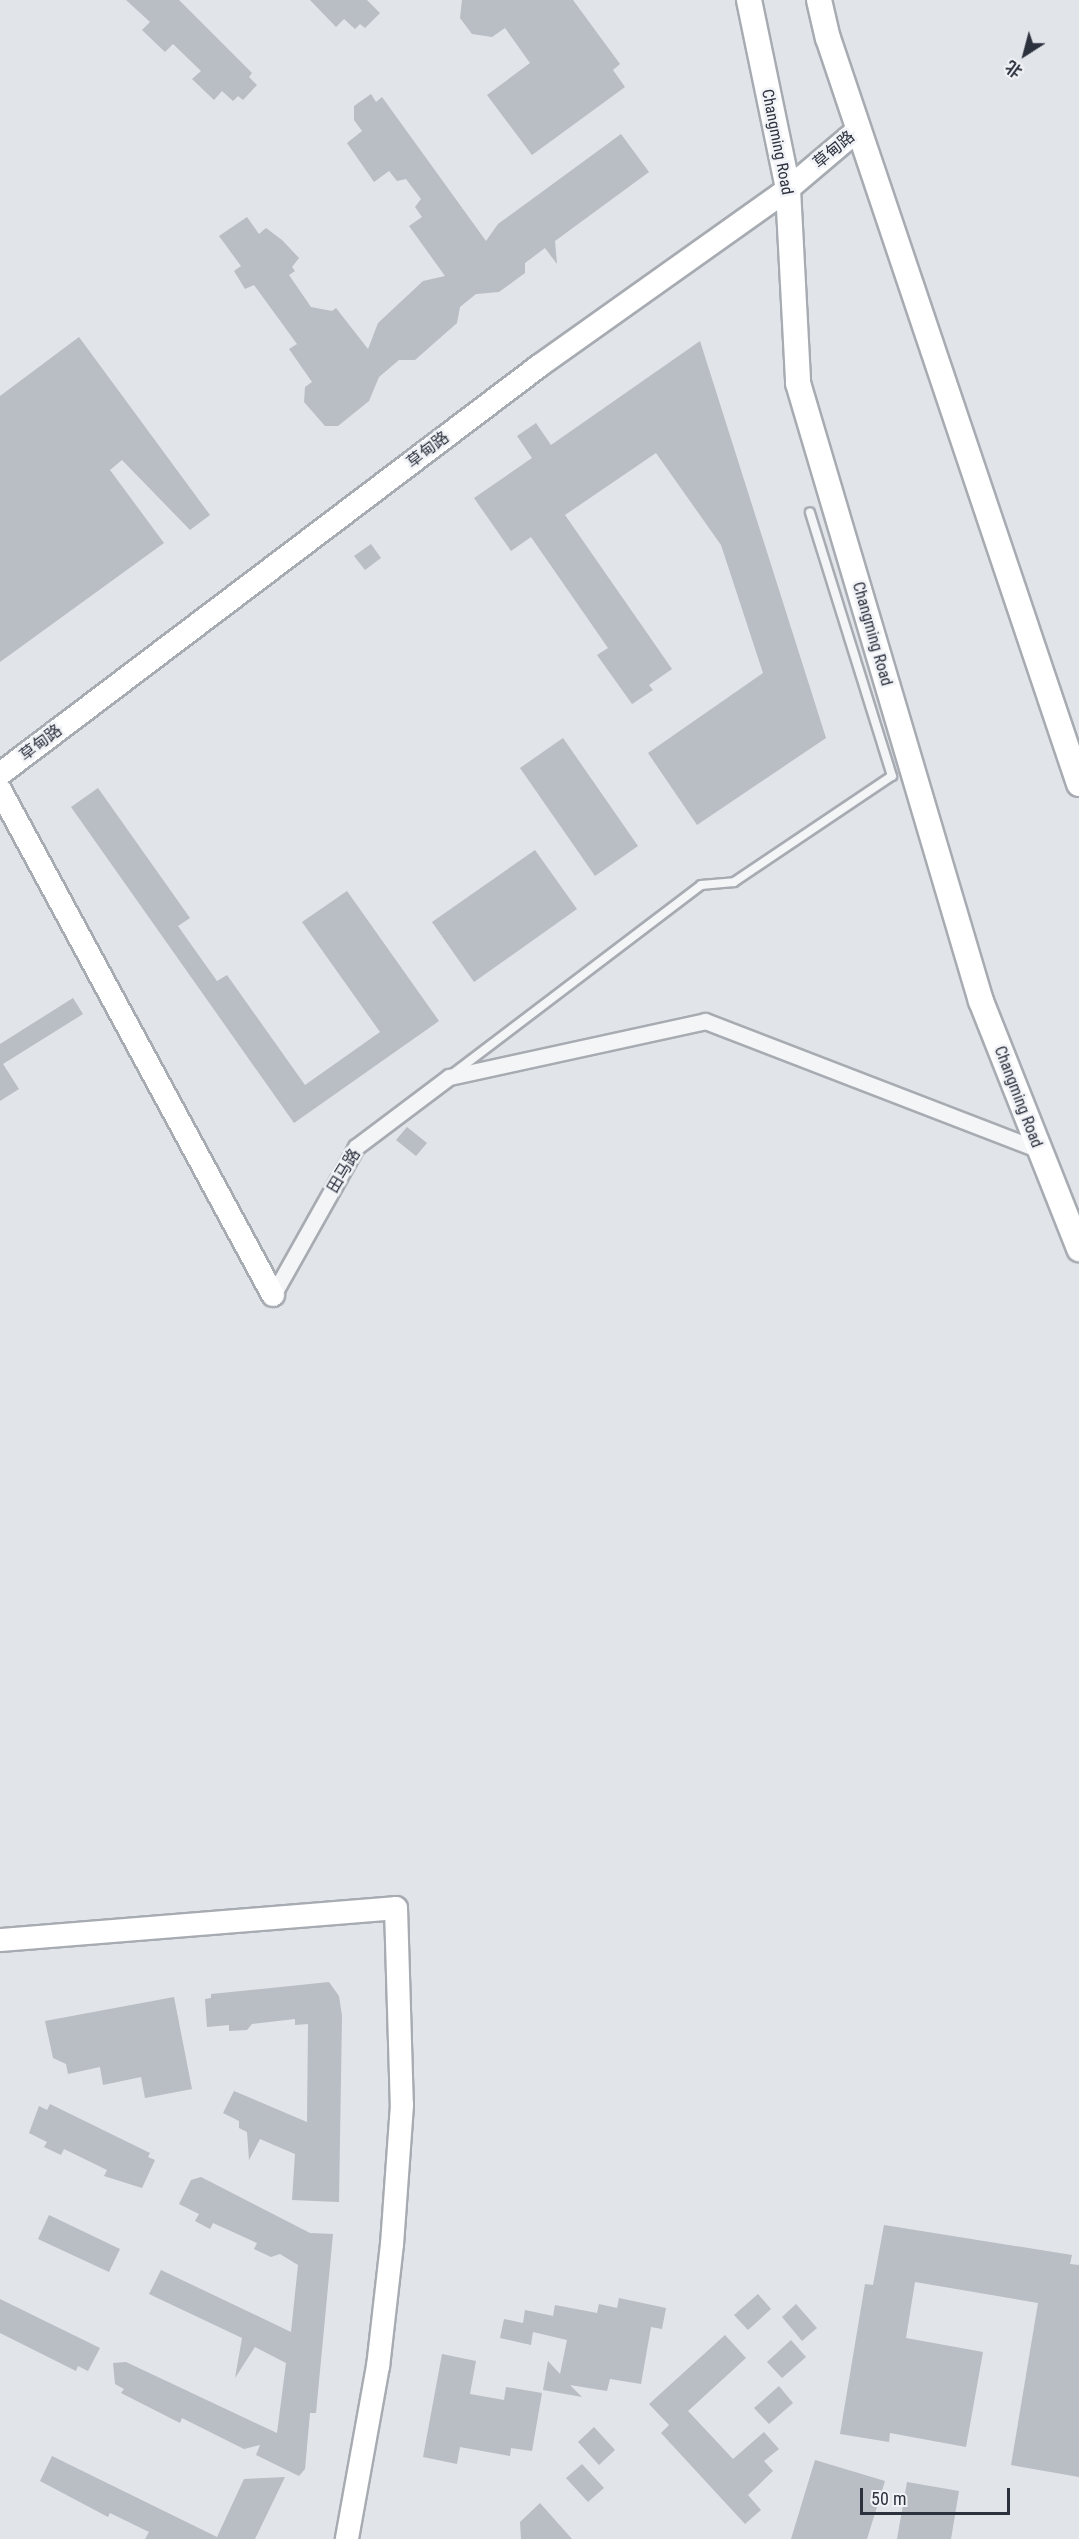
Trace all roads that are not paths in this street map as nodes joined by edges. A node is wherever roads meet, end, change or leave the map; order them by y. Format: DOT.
graph roads {
  1 [pos="749,0"];
  2 [pos="819,0"];
  3 [pos="859,129"];
  4 [pos="788,189"];
  5 [pos="810,512"];
  6 [pos="0,774"];
  7 [pos="1079,784"];
  8 [pos="0,790"];
  9 [pos="449,1077"];
  10 [pos="1039,1150"];
  11 [pos="1079,1249"];
  12 [pos="273,1295"];
  13 [pos="0,1940"];
  14 [pos="347,2539"];
  1 -- 4 [label="main road, Changming Road"];
  2 -- 3 [label="main road"];
  3 -- 4 [label="street, 草甸路"];
  3 -- 7 [label="main road"];
  4 -- 6 [label="street, 草甸路"];
  4 -- 10 [label="main road, Changming Road"];
  5 -- 9 [label="lane"];
  8 -- 12 [label="street"];
  9 -- 10 [label="street"];
  9 -- 12 [label="street, 田马路"];
  10 -- 11 [label="main road, Changming Road"];
  13 -- 14 [label="street"];
}
